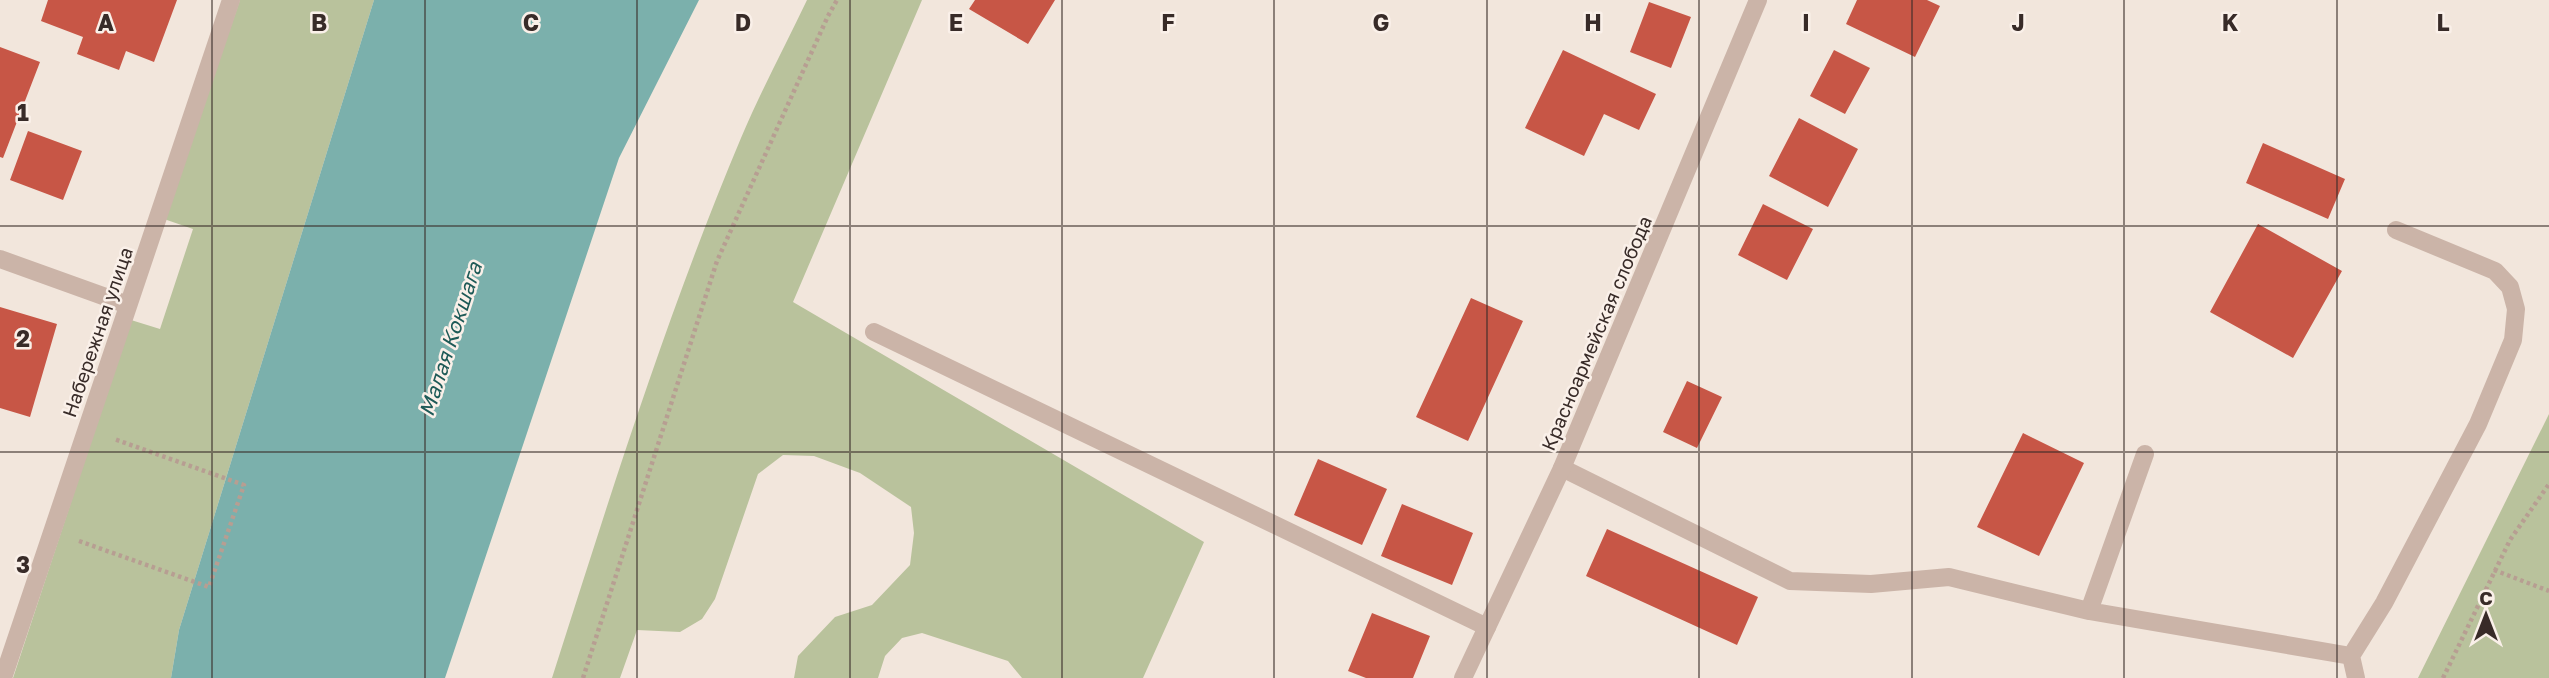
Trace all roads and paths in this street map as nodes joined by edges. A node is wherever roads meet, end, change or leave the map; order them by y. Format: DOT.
graph roads {
  1 [pos="231,0"];
  2 [pos="837,0"];
  3 [pos="1754,1"];
  4 [pos="2396,230"];
  5 [pos="0,259"];
  6 [pos="128,305"];
  7 [pos="874,332"];
  8 [pos="87,429"];
  9 [pos="2145,454"];
  10 [pos="1563,468"];
  11 [pos="2549,484"];
  12 [pos="52,532"];
  13 [pos="2494,569"];
  14 [pos="2549,591"];
  15 [pos="2089,611"];
  16 [pos="1487,627"];
  17 [pos="2351,656"];
  18 [pos="3,678"];
  19 [pos="583,678"];
  20 [pos="1463,678"];
  21 [pos="2356,678"];
  22 [pos="2443,678"];
  1 -- 6 [label="street, Набережная улица"];
  2 -- 19 [label="path"];
  3 -- 10 [label="street, Красноармейская слобода"];
  4 -- 17 [label="street"];
  5 -- 6 [label="street"];
  6 -- 8 [label="street, Набережная улица"];
  7 -- 16 [label="street"];
  8 -- 12 [label="street, Набережная улица"];
  8 -- 12 [label="path"];
  9 -- 15 [label="street"];
  10 -- 15 [label="street"];
  10 -- 16 [label="street, Красноармейская слобода"];
  11 -- 13 [label="path"];
  12 -- 18 [label="street, Набережная улица"];
  13 -- 14 [label="path"];
  13 -- 22 [label="path"];
  15 -- 17 [label="street"];
  16 -- 20 [label="street, Красноармейская слобода"];
  17 -- 21 [label="street"];
}
